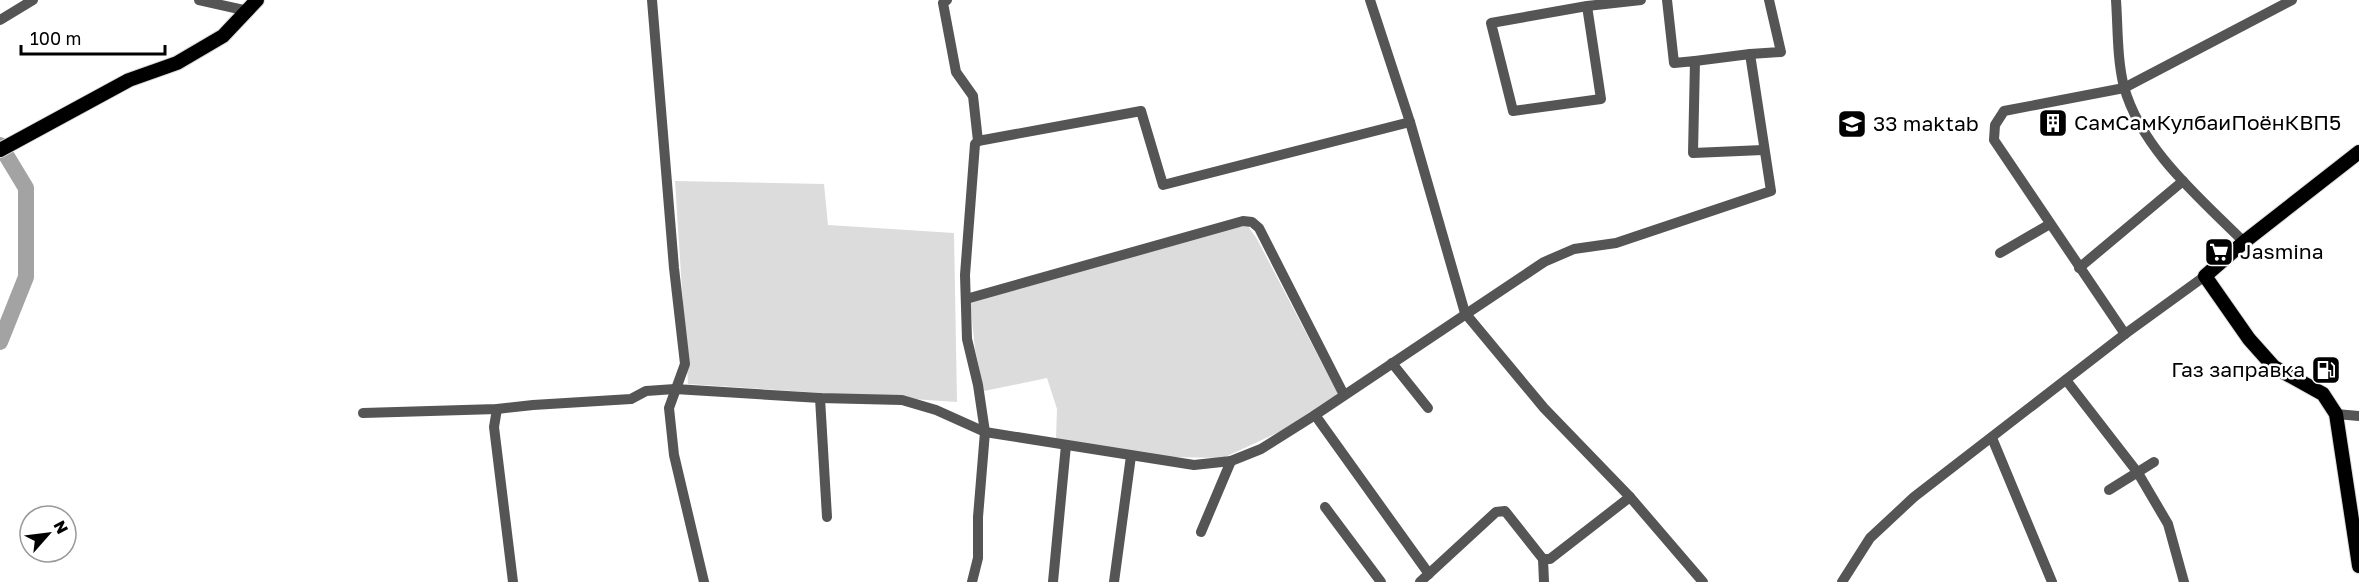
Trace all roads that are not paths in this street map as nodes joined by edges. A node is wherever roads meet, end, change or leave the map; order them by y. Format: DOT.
graph roads {
  1 [pos="33,0"];
  2 [pos="200,0"];
  3 [pos="257,0"];
  4 [pos="652,0"];
  5 [pos="947,0"];
  6 [pos="1370,0"];
  7 [pos="1641,0"];
  8 [pos="1667,0"];
  9 [pos="1769,0"];
  10 [pos="2116,0"];
  11 [pos="2284,2"];
  12 [pos="1587,6"];
  13 [pos="248,11"];
  14 [pos="0,20"];
  15 [pos="1750,54"];
  16 [pos="1695,61"];
  17 [pos="2124,88"];
  18 [pos="1410,122"];
  19 [pos="978,141"];
  20 [pos="0,150"];
  21 [pos="1763,150"];
  22 [pos="2359,152"];
  23 [pos="2183,181"];
  24 [pos="2050,224"];
  25 [pos="2244,242"];
  26 [pos="2000,253"];
  27 [pos="2079,268"];
  28 [pos="2205,276"];
  29 [pos="966,299"];
  30 [pos="1465,313"];
  31 [pos="2125,334"];
  32 [pos="1392,363"];
  33 [pos="2066,380"];
  34 [pos="675,389"];
  35 [pos="1344,395"];
  36 [pos="820,399"];
  37 [pos="1428,408"];
  38 [pos="497,409"];
  39 [pos="363,413"];
  40 [pos="2336,414"];
  41 [pos="1315,415"];
  42 [pos="2359,416"];
  43 [pos="985,432"];
  44 [pos="1992,438"];
  45 [pos="1066,445"];
  46 [pos="1131,456"];
  47 [pos="1231,461"];
  48 [pos="2154,462"];
  49 [pos="2138,473"];
  50 [pos="2109,490"];
  51 [pos="1630,497"];
  52 [pos="1325,507"];
  53 [pos="827,517"];
  54 [pos="1201,532"];
  55 [pos="2357,548"];
  56 [pos="1543,559"];
  57 [pos="2359,566"];
  58 [pos="1429,574"];
  59 [pos="513,582"];
  60 [pos="704,582"];
  61 [pos="972,582"];
  62 [pos="1053,582"];
  63 [pos="1114,582"];
  64 [pos="1381,582"];
  65 [pos="1420,582"];
  66 [pos="1544,582"];
  67 [pos="1703,582"];
  68 [pos="1842,582"];
  69 [pos="2052,582"];
  70 [pos="2184,582"];
  1 -- 14 [label="street"];
  2 -- 13 [label="street"];
  3 -- 13 [label="main road"];
  4 -- 34 [label="street"];
  5 -- 19 [label="street"];
  6 -- 18 [label="street"];
  7 -- 12 [label="street"];
  8 -- 16 [label="street"];
  9 -- 15 [label="street"];
  10 -- 17 [label="street"];
  11 -- 17 [label="street"];
  12 -- 12 [label="street"];
  13 -- 20 [label="main road"];
  15 -- 16 [label="street"];
  15 -- 21 [label="street"];
  16 -- 21 [label="street"];
  17 -- 23 [label="street"];
  17 -- 24 [label="street"];
  18 -- 19 [label="street"];
  18 -- 30 [label="street"];
  19 -- 29 [label="street"];
  21 -- 30 [label="street"];
  22 -- 25 [label="main road"];
  23 -- 25 [label="street"];
  23 -- 27 [label="street"];
  24 -- 26 [label="street"];
  24 -- 27 [label="street"];
  25 -- 28 [label="main road"];
  27 -- 31 [label="street"];
  28 -- 31 [label="street"];
  28 -- 40 [label="main road"];
  29 -- 35 [label="street"];
  29 -- 43 [label="street"];
  30 -- 32 [label="street"];
  30 -- 51 [label="street"];
  31 -- 33 [label="street"];
  32 -- 35 [label="street"];
  32 -- 37 [label="street"];
  33 -- 44 [label="street"];
  33 -- 49 [label="street"];
  34 -- 36 [label="street"];
  34 -- 38 [label="street"];
  34 -- 60 [label="street"];
  35 -- 41 [label="street"];
  36 -- 43 [label="street"];
  36 -- 53 [label="street"];
  38 -- 39 [label="street"];
  38 -- 59 [label="street"];
  40 -- 42 [label="street"];
  40 -- 55 [label="main road"];
  41 -- 47 [label="street"];
  41 -- 58 [label="street"];
  43 -- 45 [label="street"];
  43 -- 61 [label="street"];
  44 -- 68 [label="street"];
  44 -- 69 [label="street"];
  45 -- 46 [label="street"];
  45 -- 62 [label="street"];
  46 -- 47 [label="street"];
  46 -- 63 [label="street"];
  47 -- 54 [label="street"];
  48 -- 49 [label="street"];
  49 -- 50 [label="street"];
  49 -- 70 [label="street"];
  51 -- 56 [label="street"];
  51 -- 67 [label="street"];
  52 -- 64 [label="street"];
  55 -- 57 [label="main road"];
  56 -- 58 [label="street"];
  56 -- 66 [label="street"];
  58 -- 65 [label="street"];
}
